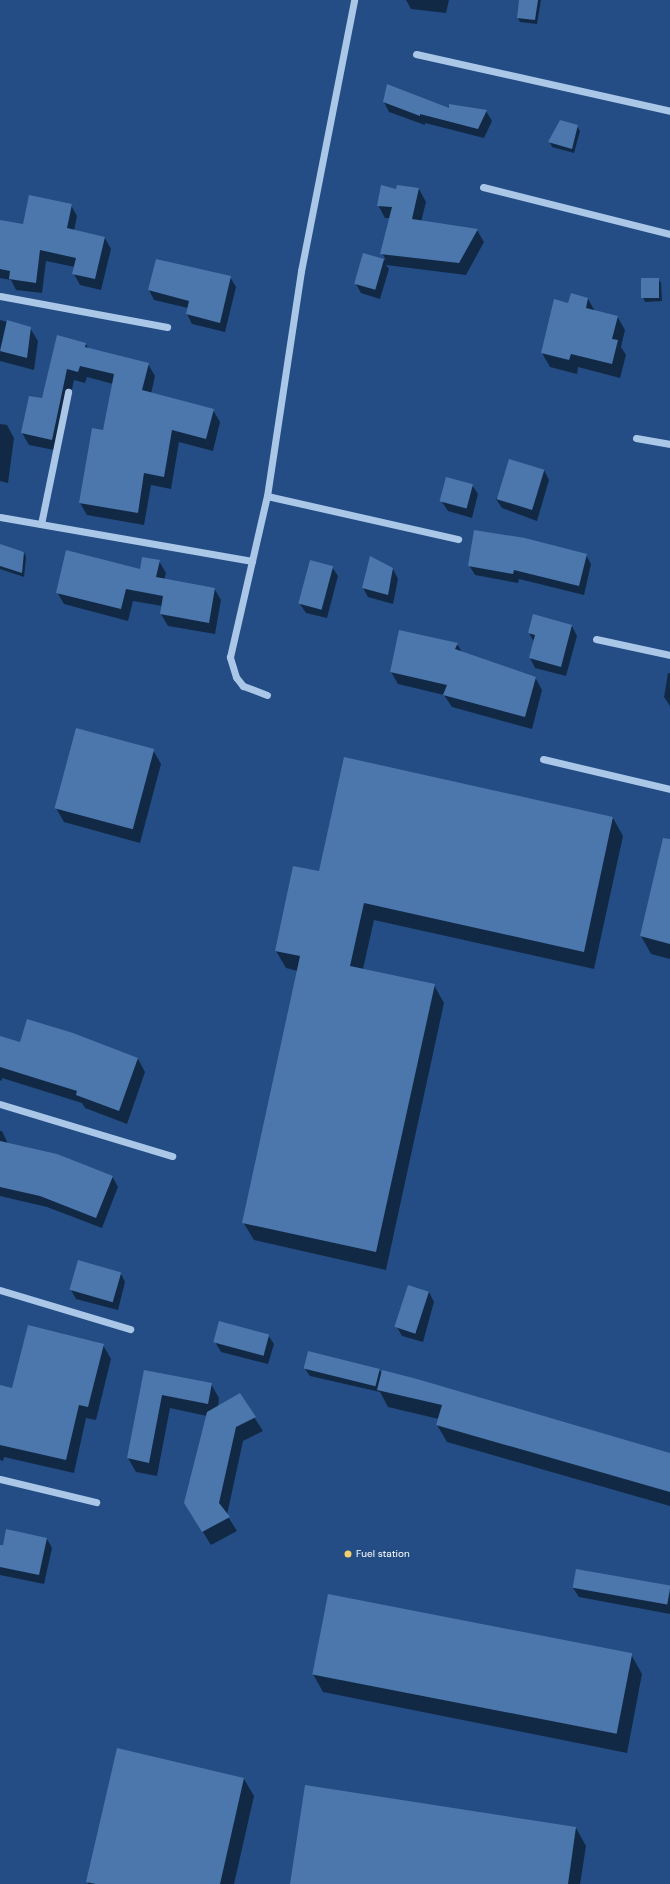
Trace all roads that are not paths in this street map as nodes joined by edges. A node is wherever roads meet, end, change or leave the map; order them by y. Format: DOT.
graph roads {
  1 [pos="354,0"];
  2 [pos="416,54"];
  3 [pos="670,111"];
  4 [pos="484,187"];
  5 [pos="670,234"];
  6 [pos="0,296"];
  7 [pos="167,327"];
  8 [pos="68,392"];
  9 [pos="636,438"];
  10 [pos="670,444"];
  11 [pos="267,496"];
  12 [pos="0,517"];
  13 [pos="41,524"];
  14 [pos="458,539"];
  15 [pos="252,561"];
  16 [pos="596,639"];
  17 [pos="670,654"];
  18 [pos="267,695"];
  19 [pos="543,759"];
  20 [pos="670,789"];
  21 [pos="0,1104"];
  22 [pos="172,1156"];
  23 [pos="0,1290"];
  24 [pos="130,1329"];
  25 [pos="0,1479"];
  26 [pos="96,1502"];
  1 -- 11 [label="street"];
  2 -- 3 [label="street"];
  4 -- 5 [label="street"];
  6 -- 7 [label="street"];
  8 -- 13 [label="street"];
  9 -- 10 [label="street"];
  11 -- 14 [label="street"];
  11 -- 15 [label="street"];
  12 -- 13 [label="street"];
  13 -- 15 [label="street"];
  15 -- 18 [label="street"];
  16 -- 17 [label="street"];
  19 -- 20 [label="street"];
  21 -- 22 [label="street"];
  23 -- 24 [label="street"];
  25 -- 26 [label="street"];
}
